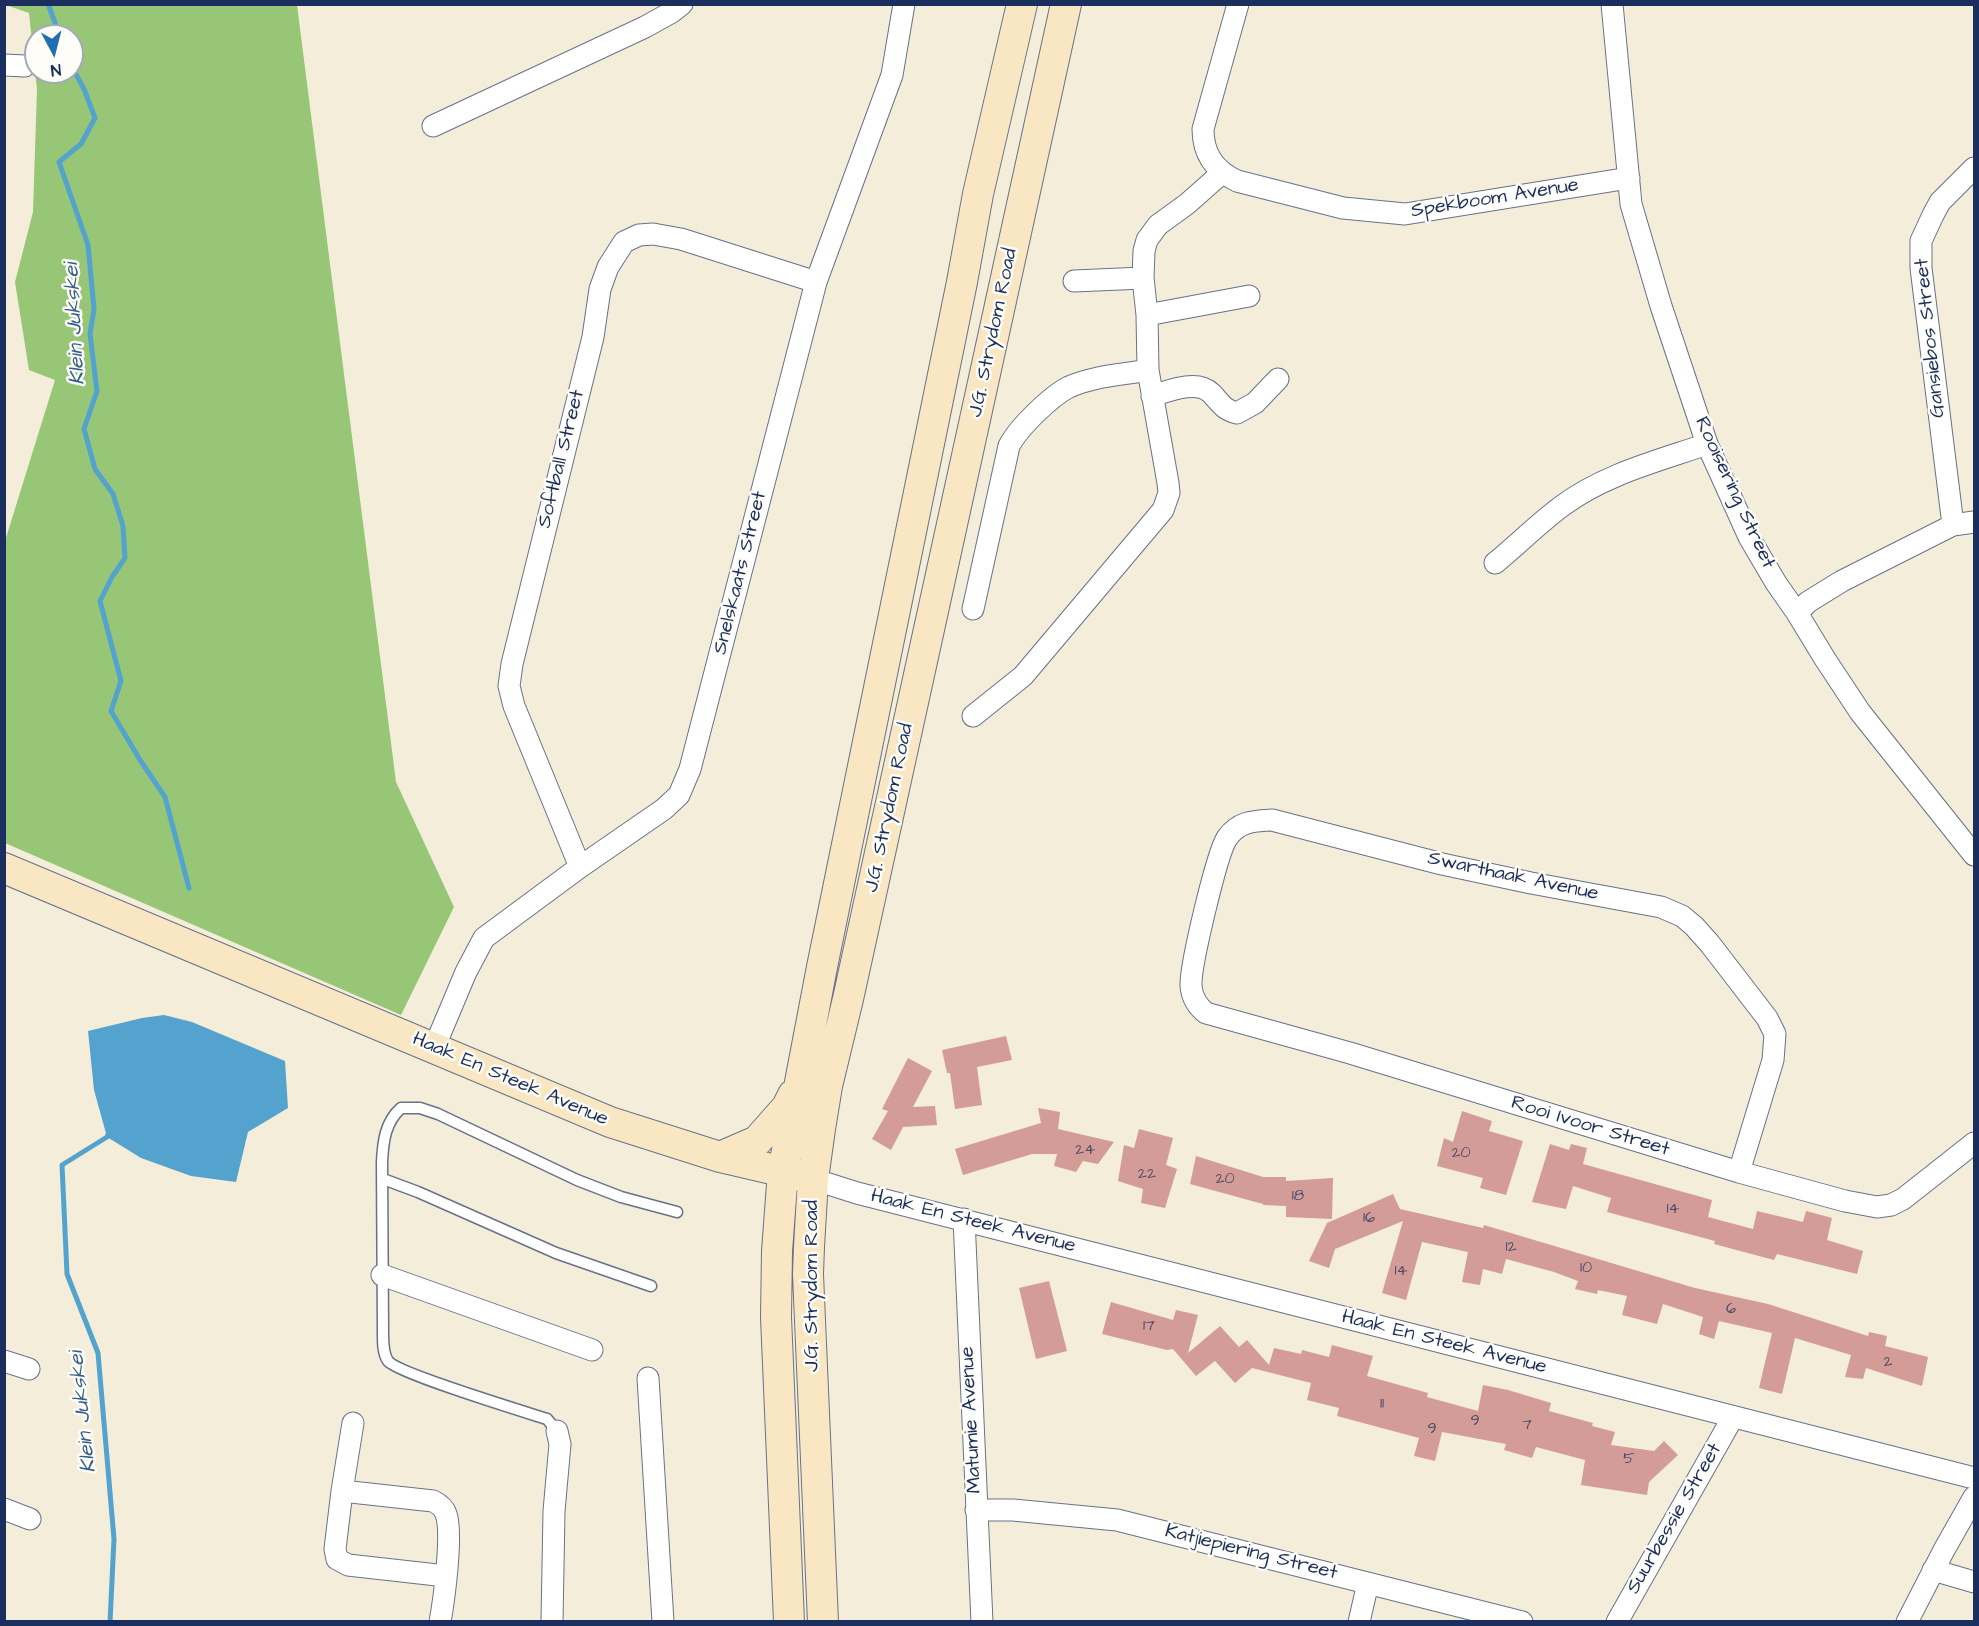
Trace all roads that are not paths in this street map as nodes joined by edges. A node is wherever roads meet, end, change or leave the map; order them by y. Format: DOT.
graph roads {
  1 [pos="904,4"];
  2 [pos="1022,4"];
  3 [pos="1066,4"];
  4 [pos="1238,4"];
  5 [pos="1612,4"];
  6 [pos="674,7"];
  7 [pos="432,126"];
  8 [pos="1974,168"];
  9 [pos="1222,173"];
  10 [pos="1629,178"];
  11 [pos="1143,278"];
  12 [pos="1074,281"];
  13 [pos="816,282"];
  14 [pos="1250,296"];
  15 [pos="1147,315"];
  16 [pos="1148,370"];
  17 [pos="1278,379"];
  18 [pos="1152,396"];
  19 [pos="1707,444"];
  20 [pos="1974,522"];
  21 [pos="1953,525"];
  22 [pos="1495,563"];
  23 [pos="973,609"];
  24 [pos="1797,613"];
  25 [pos="973,716"];
  26 [pos="1974,855"];
  27 [pos="580,867"];
  28 [pos="4,868"];
  29 [pos="1195,1001"];
  30 [pos="434,1048"];
  31 [pos="800,1081"];
  32 [pos="1974,1143"];
  33 [pos="720,1157"];
  34 [pos="783,1171"];
  35 [pos="1739,1172"];
  36 [pos="382,1179"];
  37 [pos="813,1179"];
  38 [pos="677,1212"];
  39 [pos="964,1219"];
  40 [pos="382,1275"];
  41 [pos="651,1286"];
  42 [pos="592,1350"];
  43 [pos="4,1361"];
  44 [pos="29,1370"];
  45 [pos="648,1378"];
  46 [pos="1733,1417"];
  47 [pos="353,1423"];
  48 [pos="557,1431"];
  49 [pos="1974,1478"];
  50 [pos="342,1491"];
  51 [pos="1974,1497"];
  52 [pos="4,1509"];
  53 [pos="976,1510"];
  54 [pos="30,1519"];
  55 [pos="1933,1570"];
  56 [pos="446,1576"];
  57 [pos="1974,1582"];
  58 [pos="1368,1583"];
  59 [pos="440,1622"];
  60 [pos="552,1622"];
  61 [pos="663,1622"];
  62 [pos="789,1622"];
  63 [pos="823,1622"];
  64 [pos="982,1622"];
  65 [pos="1359,1622"];
  66 [pos="1522,1622"];
  67 [pos="1617,1622"];
  68 [pos="1907,1622"];
  1 -- 13 [label="street, Snelskaats Street"];
  2 -- 31 [label="street, J.G. Strydom Road"];
  3 -- 37 [label="street, J.G. Strydom Road"];
  4 -- 9 [label="street"];
  5 -- 10 [label="street, Rooisering Street"];
  6 -- 7 [label="street"];
  8 -- 21 [label="street, Gansiebos Street"];
  9 -- 10 [label="street, Spekboom Avenue"];
  9 -- 11 [label="street"];
  10 -- 19 [label="street, Rooisering Street"];
  11 -- 12 [label="street"];
  11 -- 15 [label="street"];
  13 -- 27 [label="street, Snelskaats Street"];
  13 -- 27 [label="street, Softball Street"];
  14 -- 15 [label="street"];
  15 -- 16 [label="street"];
  16 -- 18 [label="street"];
  16 -- 23 [label="street"];
  17 -- 18 [label="street"];
  18 -- 25 [label="street"];
  19 -- 22 [label="street"];
  19 -- 24 [label="street, Rooisering Street"];
  20 -- 21 [label="street"];
  21 -- 24 [label="street"];
  24 -- 26 [label="street, Rooisering Street"];
  27 -- 30 [label="street, Snelskaats Street"];
  28 -- 30 [label="street, Haak En Steek Avenue"];
  29 -- 35 [label="street, Rooi Ivoor Street"];
  29 -- 35 [label="street, Swarthaak Avenue"];
  30 -- 33 [label="street, Haak En Steek Avenue"];
  31 -- 33 [label="street"];
  31 -- 34 [label="street, J.G. Strydom Road"];
  32 -- 35 [label="street, Rooi Ivoor Street"];
  33 -- 34 [label="street, Haak En Steek Avenue"];
  34 -- 37 [label="street, Haak En Steek Avenue"];
  34 -- 62 [label="street, J.G. Strydom Road"];
  36 -- 38 [label="lane"];
  36 -- 40 [label="lane"];
  36 -- 41 [label="lane"];
  37 -- 39 [label="street, Haak En Steek Avenue"];
  37 -- 63 [label="street, J.G. Strydom Road"];
  39 -- 46 [label="street, Haak En Steek Avenue"];
  39 -- 53 [label="street, Matumie Avenue"];
  40 -- 42 [label="street"];
  40 -- 48 [label="lane"];
  43 -- 44 [label="street"];
  45 -- 61 [label="street"];
  46 -- 49 [label="street, Haak En Steek Avenue"];
  46 -- 67 [label="street, Suurbessie Street"];
  47 -- 50 [label="street"];
  48 -- 60 [label="street"];
  50 -- 56 [label="street"];
  50 -- 56 [label="street"];
  51 -- 55 [label="street"];
  52 -- 54 [label="street"];
  53 -- 58 [label="street, Katjiepiering Street"];
  53 -- 64 [label="street, Matumie Avenue"];
  55 -- 57 [label="street"];
  55 -- 68 [label="street"];
  56 -- 59 [label="street"];
  58 -- 65 [label="street"];
  58 -- 66 [label="street, Katjiepiering Street"];
}
